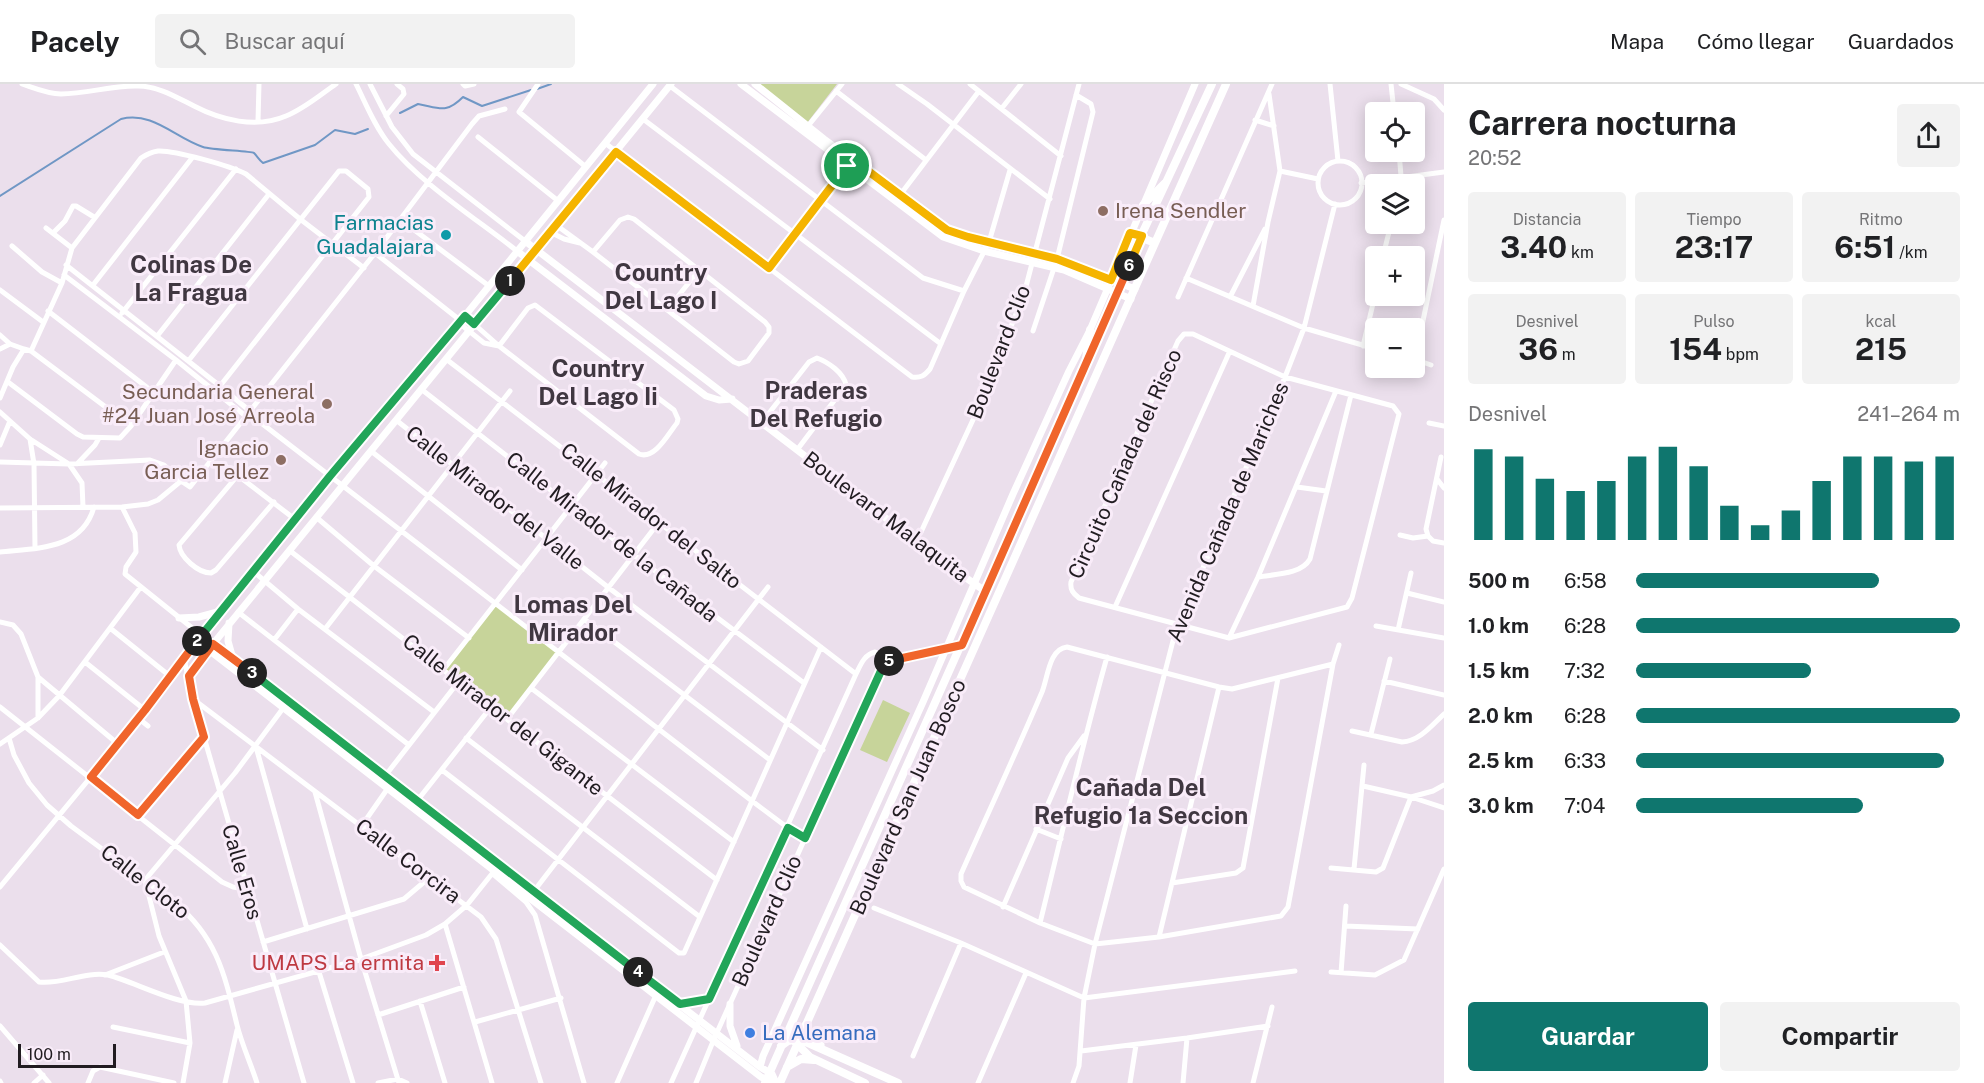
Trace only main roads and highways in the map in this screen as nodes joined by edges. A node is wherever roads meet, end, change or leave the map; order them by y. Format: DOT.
graph roads {
  1 [pos="1212,84"];
  2 [pos="1226,84"];
  3 [pos="1170,178"];
  4 [pos="1143,205"];
  5 [pos="1130,233"];
  6 [pos="1142,236"];
  7 [pos="1155,243"];
  8 [pos="1090,330"];
  9 [pos="1085,367"];
  10 [pos="950,670"];
  11 [pos="963,676"];
  12 [pos="799,1007"];
  13 [pos="811,1014"];
  14 [pos="790,1027"];
  15 [pos="796,1041"];
  16 [pos="781,1046"];
  17 [pos="817,1060"];
  18 [pos="774,1079"];
  19 [pos="865,1083"];
  20 [pos="898,1083"];
  1 -- 3 [label="main road, Boulevard San Juan Bosco"];
  2 -- 7 [label="main road, Boulevard San Juan Bosco"];
  3 -- 4 [label="main road"];
  3 -- 6 [label="main road, Boulevard San Juan Bosco"];
  5 -- 6 [label="main road"];
  6 -- 7 [label="main road"];
  6 -- 9 [label="main road, Boulevard San Juan Bosco"];
  7 -- 11 [label="main road, Boulevard San Juan Bosco"];
  8 -- 9 [label="main road"];
  9 -- 10 [label="main road, Boulevard San Juan Bosco"];
  10 -- 11 [label="main road"];
  10 -- 12 [label="main road, Boulevard San Juan Bosco"];
  11 -- 13 [label="main road, Boulevard San Juan Bosco"];
  12 -- 13 [label="main road"];
  12 -- 14 [label="main road, Boulevard San Juan Bosco"];
  13 -- 15 [label="main road, Boulevard San Juan Bosco"];
  14 -- 15 [label="main road"];
  14 -- 16 [label="main road, Boulevard San Juan Bosco"];
  15 -- 16 [label="main road"];
  15 -- 17 [label="main road"];
  15 -- 18 [label="main road, Boulevard San Juan Bosco"];
  15 -- 20 [label="main road"];
  16 -- 18 [label="main road, Boulevard San Juan Bosco"];
  17 -- 18 [label="main road"];
  17 -- 19 [label="main road"];
}
